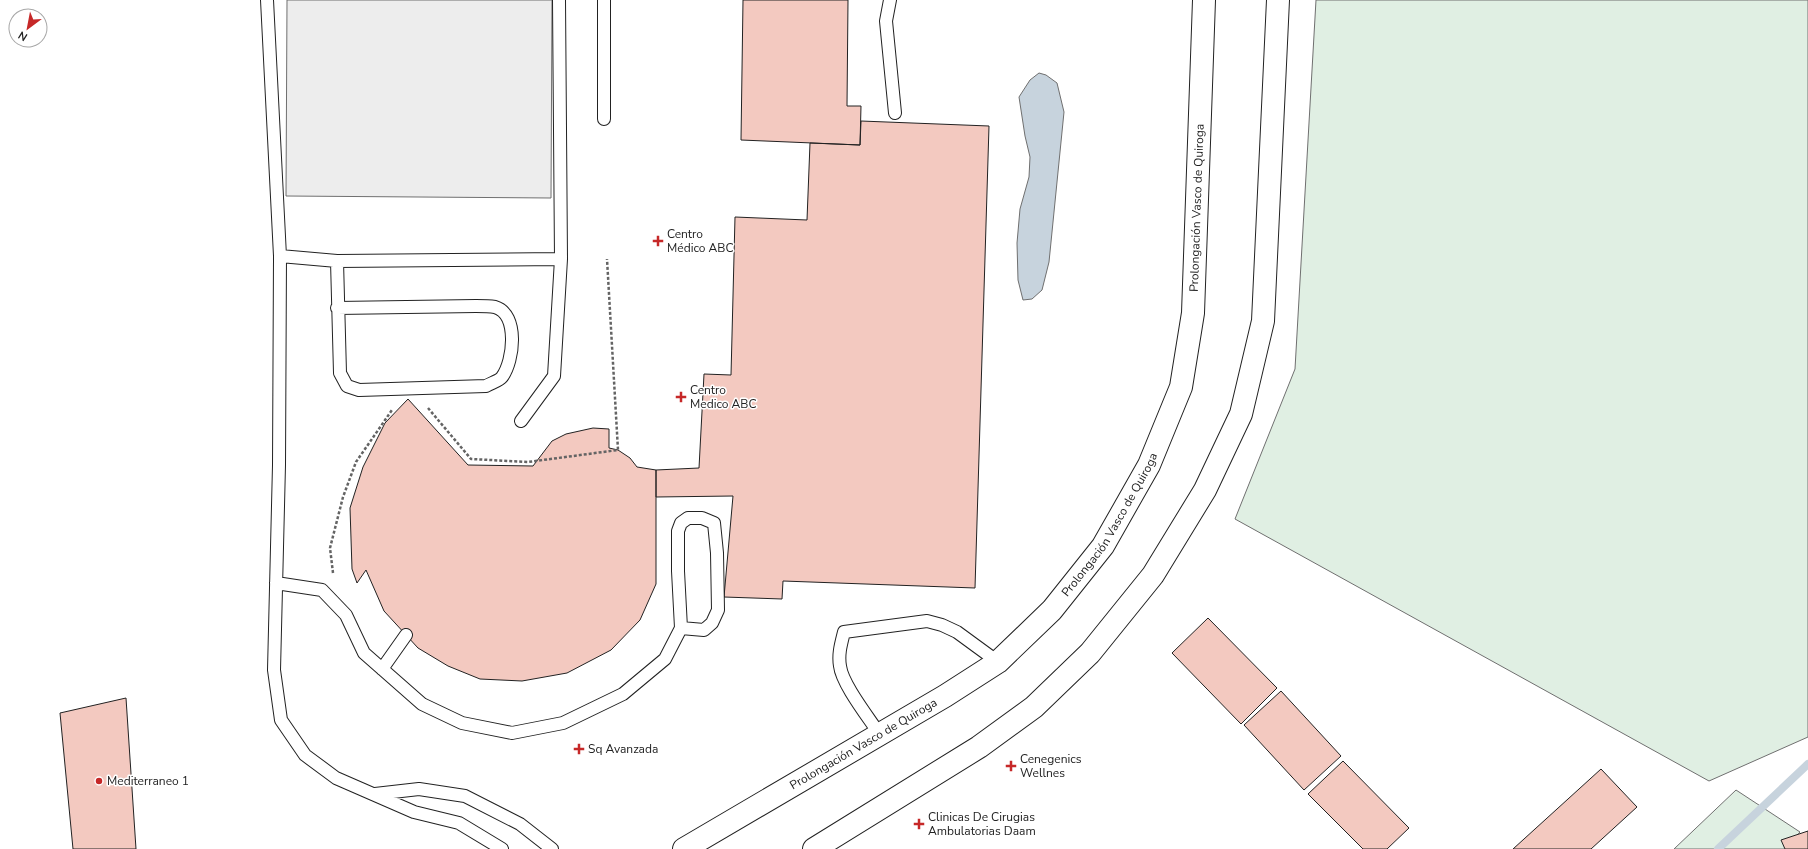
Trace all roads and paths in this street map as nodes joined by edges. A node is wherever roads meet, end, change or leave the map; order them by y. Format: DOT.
graph roads {
  1 [pos="267,0"];
  2 [pos="559,0"];
  3 [pos="604,0"];
  4 [pos="890,0"];
  5 [pos="1204,0"];
  6 [pos="1278,0"];
  7 [pos="894,113"];
  8 [pos="604,119"];
  9 [pos="280,256"];
  10 [pos="561,259"];
  11 [pos="607,259"];
  12 [pos="337,260"];
  13 [pos="337,308"];
  14 [pos="396,404"];
  15 [pos="427,407"];
  16 [pos="521,421"];
  17 [pos="276,582"];
  18 [pos="322,590"];
  19 [pos="681,628"];
  20 [pos="406,635"];
  21 [pos="998,662"];
  22 [pos="382,669"];
  23 [pos="880,734"];
  24 [pos="375,794"];
  25 [pos="502,849"];
  26 [pos="552,849"];
  27 [pos="684,849"];
  28 [pos="814,849"];
  1 -- 9 [label="lane"];
  2 -- 10 [label="lane"];
  3 -- 8 [label="lane"];
  4 -- 7 [label="lane"];
  5 -- 21 [label="street, Prolongación Vasco de Quiroga"];
  6 -- 28 [label="street"];
  9 -- 12 [label="lane"];
  9 -- 17 [label="lane"];
  10 -- 12 [label="lane"];
  10 -- 16 [label="lane"];
  11 -- 15 [label="path"];
  12 -- 13 [label="lane"];
  13 -- 13 [label="lane"];
  14 -- 18 [label="path"];
  17 -- 18 [label="lane"];
  17 -- 24 [label="lane"];
  18 -- 22 [label="lane"];
  19 -- 19 [label="lane"];
  19 -- 22 [label="lane"];
  20 -- 22 [label="lane"];
  21 -- 23 [label="street, Prolongación Vasco de Quiroga"];
  21 -- 23 [label="lane"];
  23 -- 27 [label="street, Prolongación Vasco de Quiroga"];
  24 -- 25 [label="lane"];
  24 -- 26 [label="lane"];
}
